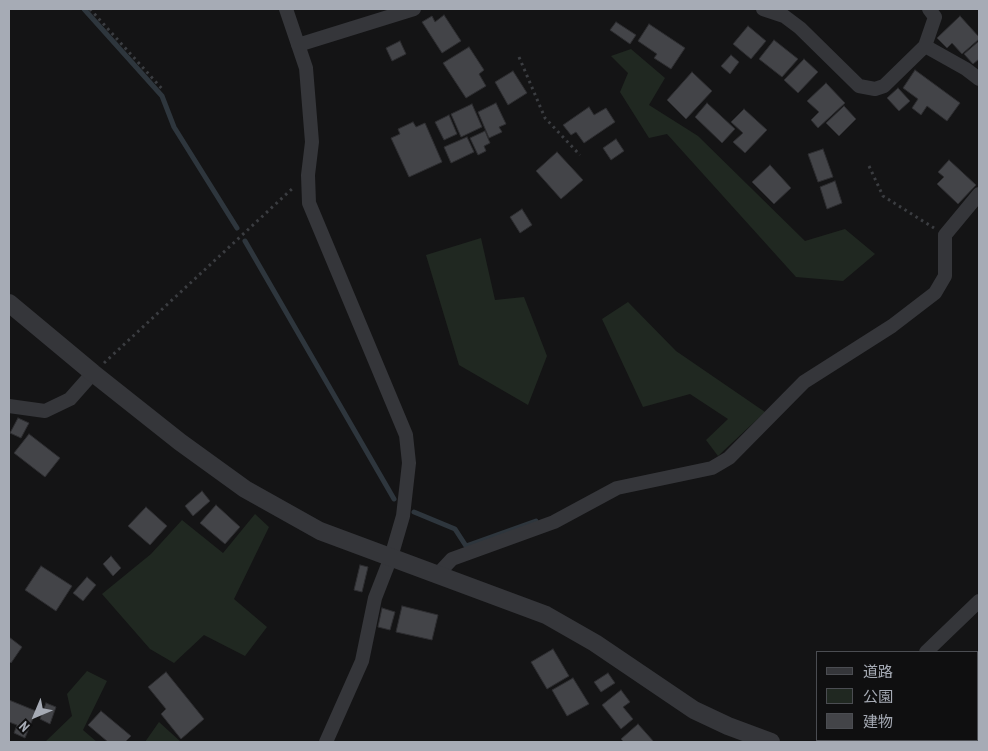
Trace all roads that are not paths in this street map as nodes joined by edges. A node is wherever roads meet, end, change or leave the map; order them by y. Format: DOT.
graph roads {
  1 [pos="286,9"];
  2 [pos="414,9"];
  3 [pos="763,9"];
  4 [pos="929,9"];
  5 [pos="786,12"];
  6 [pos="298,45"];
  7 [pos="926,46"];
  8 [pos="979,79"];
  9 [pos="979,194"];
  10 [pos="9,303"];
  11 [pos="93,373"];
  12 [pos="9,406"];
  13 [pos="391,557"];
  14 [pos="438,574"];
  15 [pos="979,601"];
  16 [pos="927,651"];
  17 [pos="326,742"];
  18 [pos="771,742"];
  1 -- 6 [label="street"];
  2 -- 6 [label="street"];
  3 -- 5 [label="street"];
  4 -- 7 [label="street"];
  5 -- 7 [label="street"];
  6 -- 13 [label="street"];
  7 -- 8 [label="street"];
  9 -- 14 [label="street"];
  10 -- 11 [label="street"];
  11 -- 12 [label="street"];
  11 -- 13 [label="street"];
  13 -- 14 [label="street"];
  13 -- 17 [label="street"];
  14 -- 18 [label="street"];
  15 -- 16 [label="street"];
}
